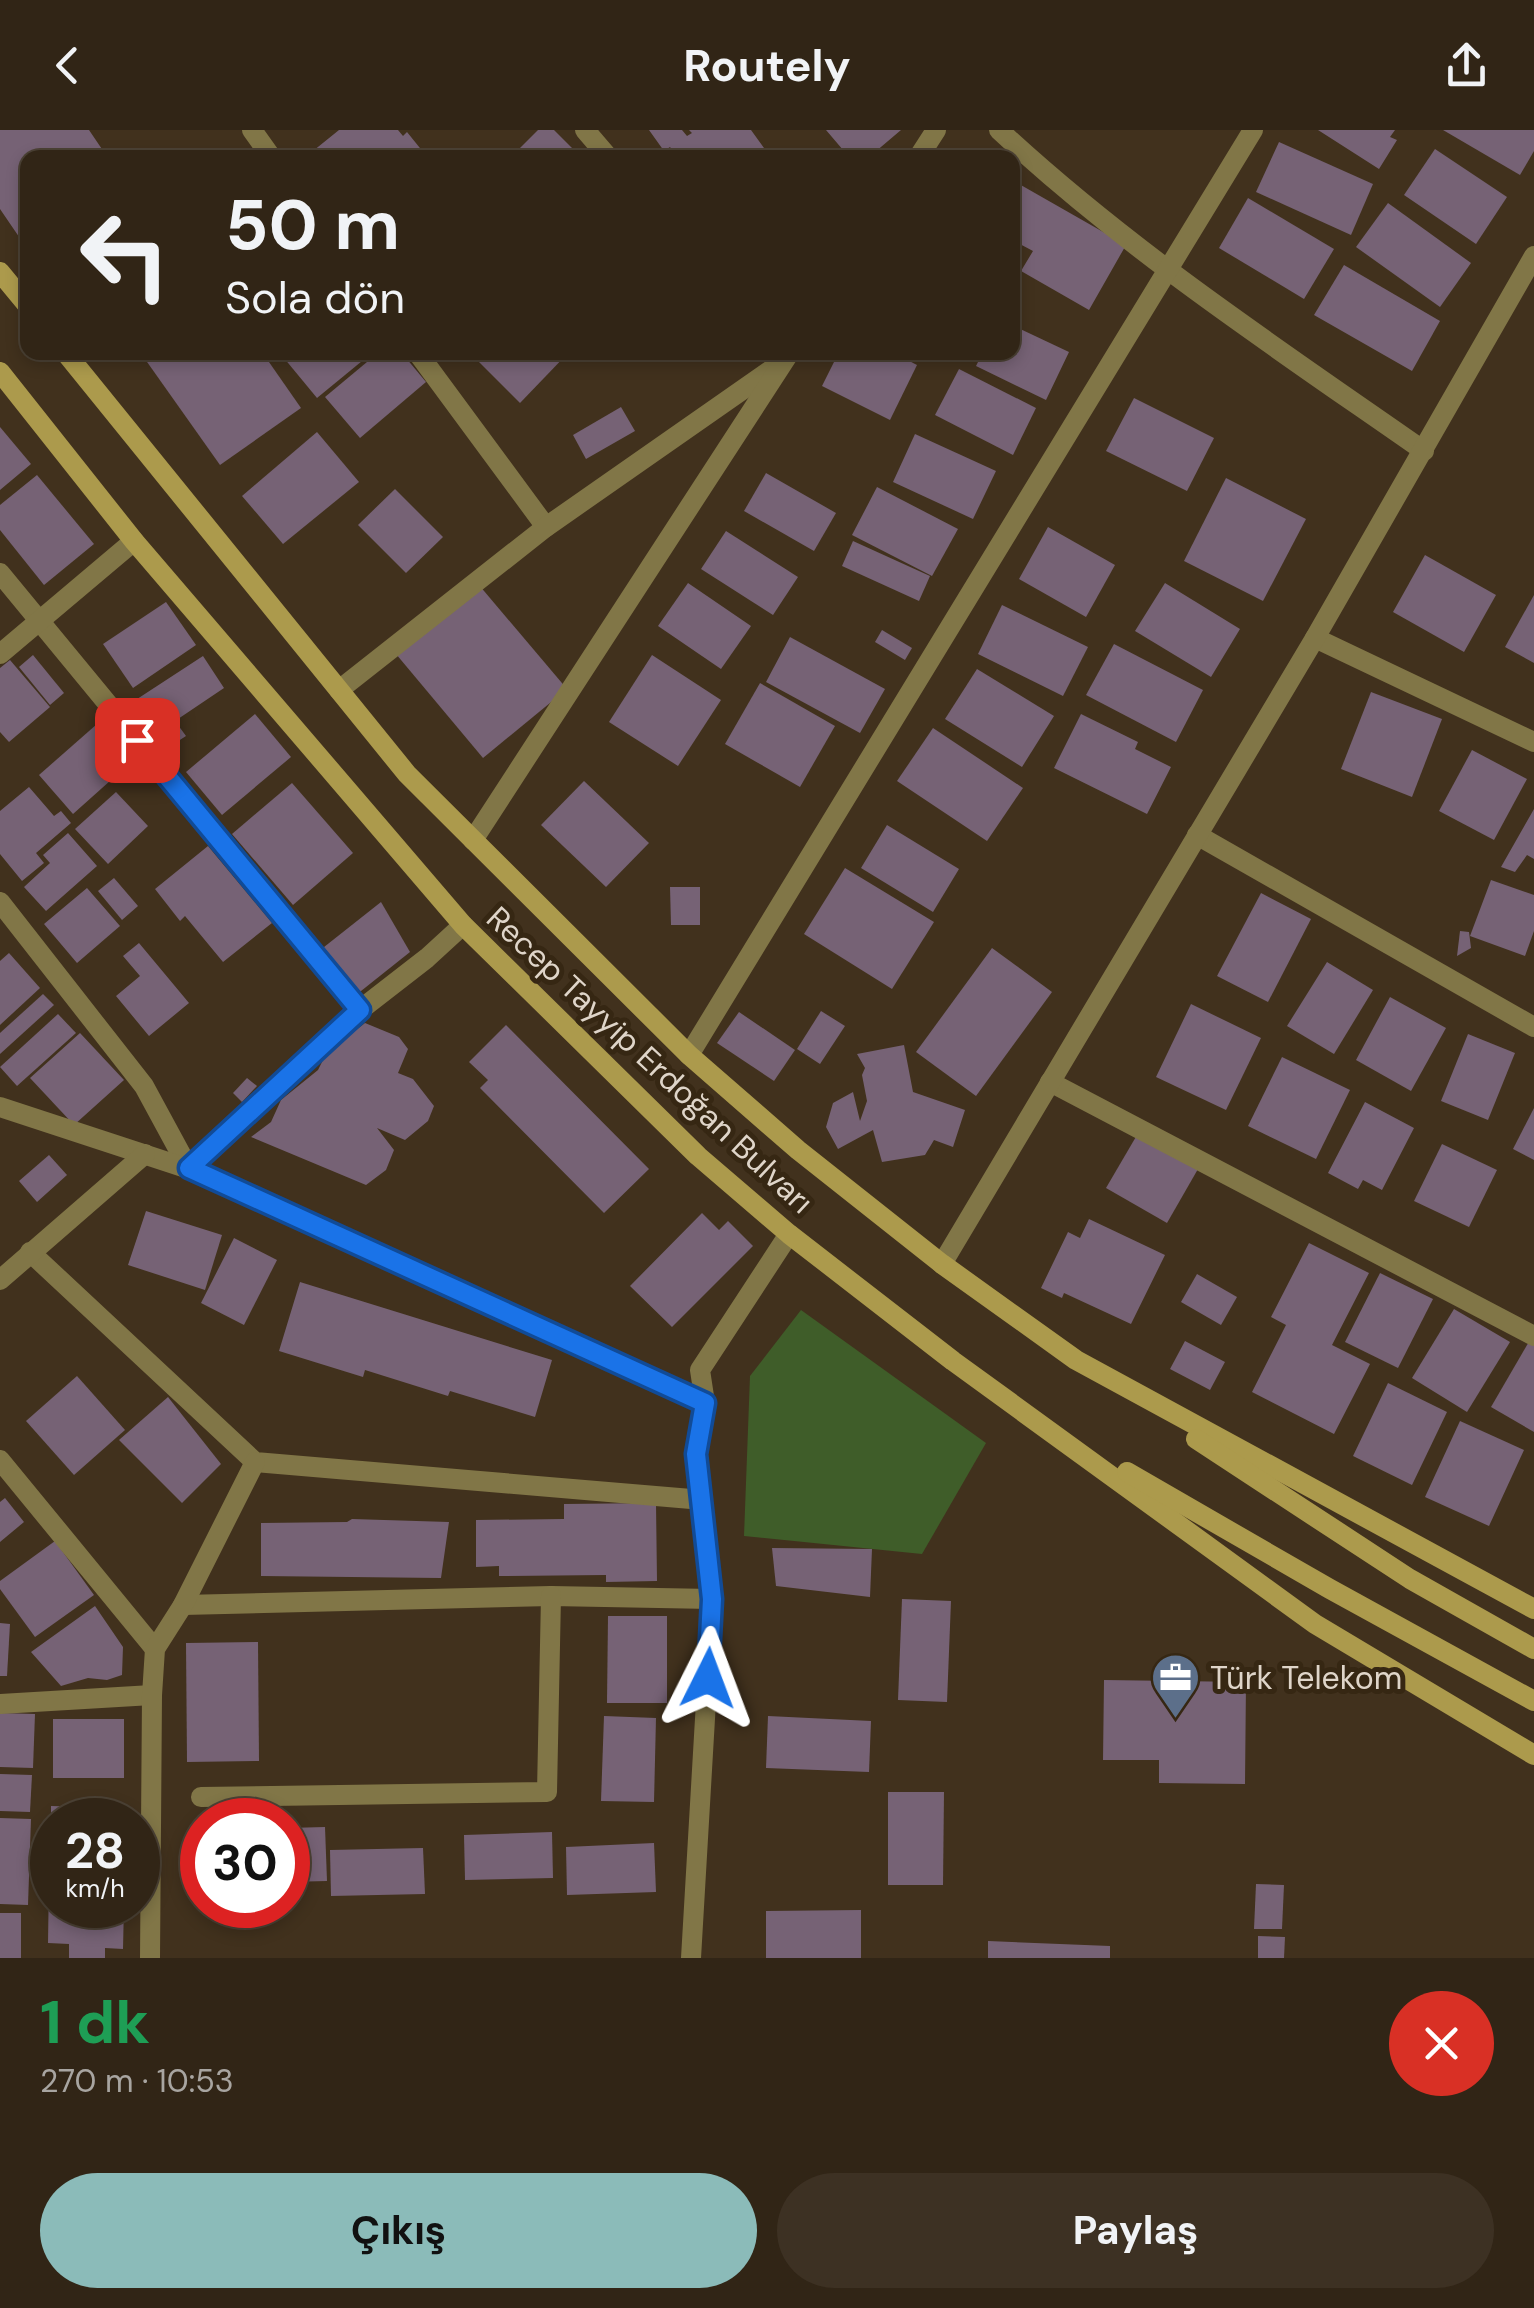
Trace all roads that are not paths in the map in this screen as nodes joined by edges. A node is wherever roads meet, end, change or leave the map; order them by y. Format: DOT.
graph roads {
  1 [pos="585,130"];
  2 [pos="998,130"];
  3 [pos="1253,130"];
  4 [pos="602,150"];
  5 [pos="1020,150"];
  6 [pos="1020,150"];
  7 [pos="1534,256"];
  8 [pos="0,272"];
  9 [pos="1168,273"];
  10 [pos="20,296"];
  11 [pos="71,360"];
  12 [pos="422,360"];
  13 [pos="776,360"];
  14 [pos="780,360"];
  15 [pos="0,372"];
  16 [pos="1424,451"];
  17 [pos="546,527"];
  18 [pos="134,541"];
  19 [pos="0,574"];
  20 [pos="38,620"];
  21 [pos="1315,638"];
  22 [pos="0,654"];
  23 [pos="339,690"];
  24 [pos="1534,742"];
  25 [pos="1197,834"];
  26 [pos="473,840"];
  27 [pos="0,902"];
  28 [pos="462,925"];
  29 [pos="360,1010"];
  30 [pos="1534,1027"];
  31 [pos="689,1055"];
  32 [pos="1050,1082"];
  33 [pos="0,1106"];
  34 [pos="145,1154"];
  35 [pos="189,1168"];
  36 [pos="789,1234"];
  37 [pos="30,1252"];
  38 [pos="942,1264"];
  39 [pos="0,1280"];
  40 [pos="1534,1336"];
  41 [pos="1076,1360"];
  42 [pos="953,1361"];
  43 [pos="705,1403"];
  44 [pos="0,1460"];
  45 [pos="254,1462"];
  46 [pos="704,1500"];
  47 [pos="551,1596"];
  48 [pos="712,1599"];
  49 [pos="182,1605"];
  50 [pos="1534,1609"];
  51 [pos="1534,1649"];
  52 [pos="155,1650"];
  53 [pos="152,1696"];
  54 [pos="1534,1701"];
  55 [pos="0,1704"];
  56 [pos="1534,1755"];
  57 [pos="202,1796"];
  58 [pos="150,1958"];
  59 [pos="691,1958"];
  1 -- 4 [label="street"];
  2 -- 6 [label="street"];
  3 -- 9 [label="street"];
  5 -- 9 [label="street"];
  7 -- 16 [label="street"];
  8 -- 10 [label="main road"];
  9 -- 16 [label="street"];
  9 -- 31 [label="street"];
  11 -- 23 [label="main road, Recep Tayyip Erdoğan Bulvarı"];
  12 -- 17 [label="street"];
  13 -- 17 [label="street"];
  14 -- 26 [label="street"];
  15 -- 18 [label="main road, Recep Tayyip Erdoğan Bulvarı"];
  16 -- 21 [label="street"];
  17 -- 23 [label="street"];
  18 -- 20 [label="street"];
  18 -- 28 [label="main road, Recep Tayyip Erdoğan Bulvarı"];
  19 -- 20 [label="street"];
  20 -- 22 [label="street"];
  20 -- 29 [label="street"];
  21 -- 24 [label="street"];
  21 -- 25 [label="street"];
  23 -- 26 [label="main road, Recep Tayyip Erdoğan Bulvarı"];
  25 -- 30 [label="street"];
  25 -- 32 [label="street"];
  26 -- 31 [label="main road, Recep Tayyip Erdoğan Bulvarı"];
  27 -- 35 [label="street"];
  28 -- 29 [label="street"];
  28 -- 36 [label="main road, Recep Tayyip Erdoğan Bulvarı"];
  29 -- 35 [label="street"];
  31 -- 38 [label="main road, Recep Tayyip Erdoğan Bulvarı"];
  32 -- 38 [label="street"];
  32 -- 40 [label="street"];
  33 -- 34 [label="street"];
  34 -- 35 [label="street"];
  34 -- 37 [label="street"];
  35 -- 43 [label="street"];
  36 -- 42 [label="main road, Recep Tayyip Erdoğan Bulvarı"];
  36 -- 43 [label="street"];
  37 -- 39 [label="street"];
  37 -- 45 [label="street"];
  38 -- 41 [label="main road, Recep Tayyip Erdoğan Bulvarı"];
  41 -- 50 [label="main road, Recep Tayyip Erdoğan Bulvarı"];
  41 -- 51 [label="main road"];
  42 -- 54 [label="main road"];
  42 -- 56 [label="main road, Recep Tayyip Erdoğan Bulvarı"];
  43 -- 46 [label="street"];
  44 -- 52 [label="street"];
  45 -- 46 [label="street"];
  45 -- 49 [label="street"];
  46 -- 48 [label="street"];
  47 -- 48 [label="street"];
  47 -- 49 [label="street"];
  47 -- 57 [label="street"];
  48 -- 59 [label="street"];
  49 -- 52 [label="street"];
  52 -- 53 [label="street"];
  53 -- 55 [label="street"];
  53 -- 58 [label="street"];
}
